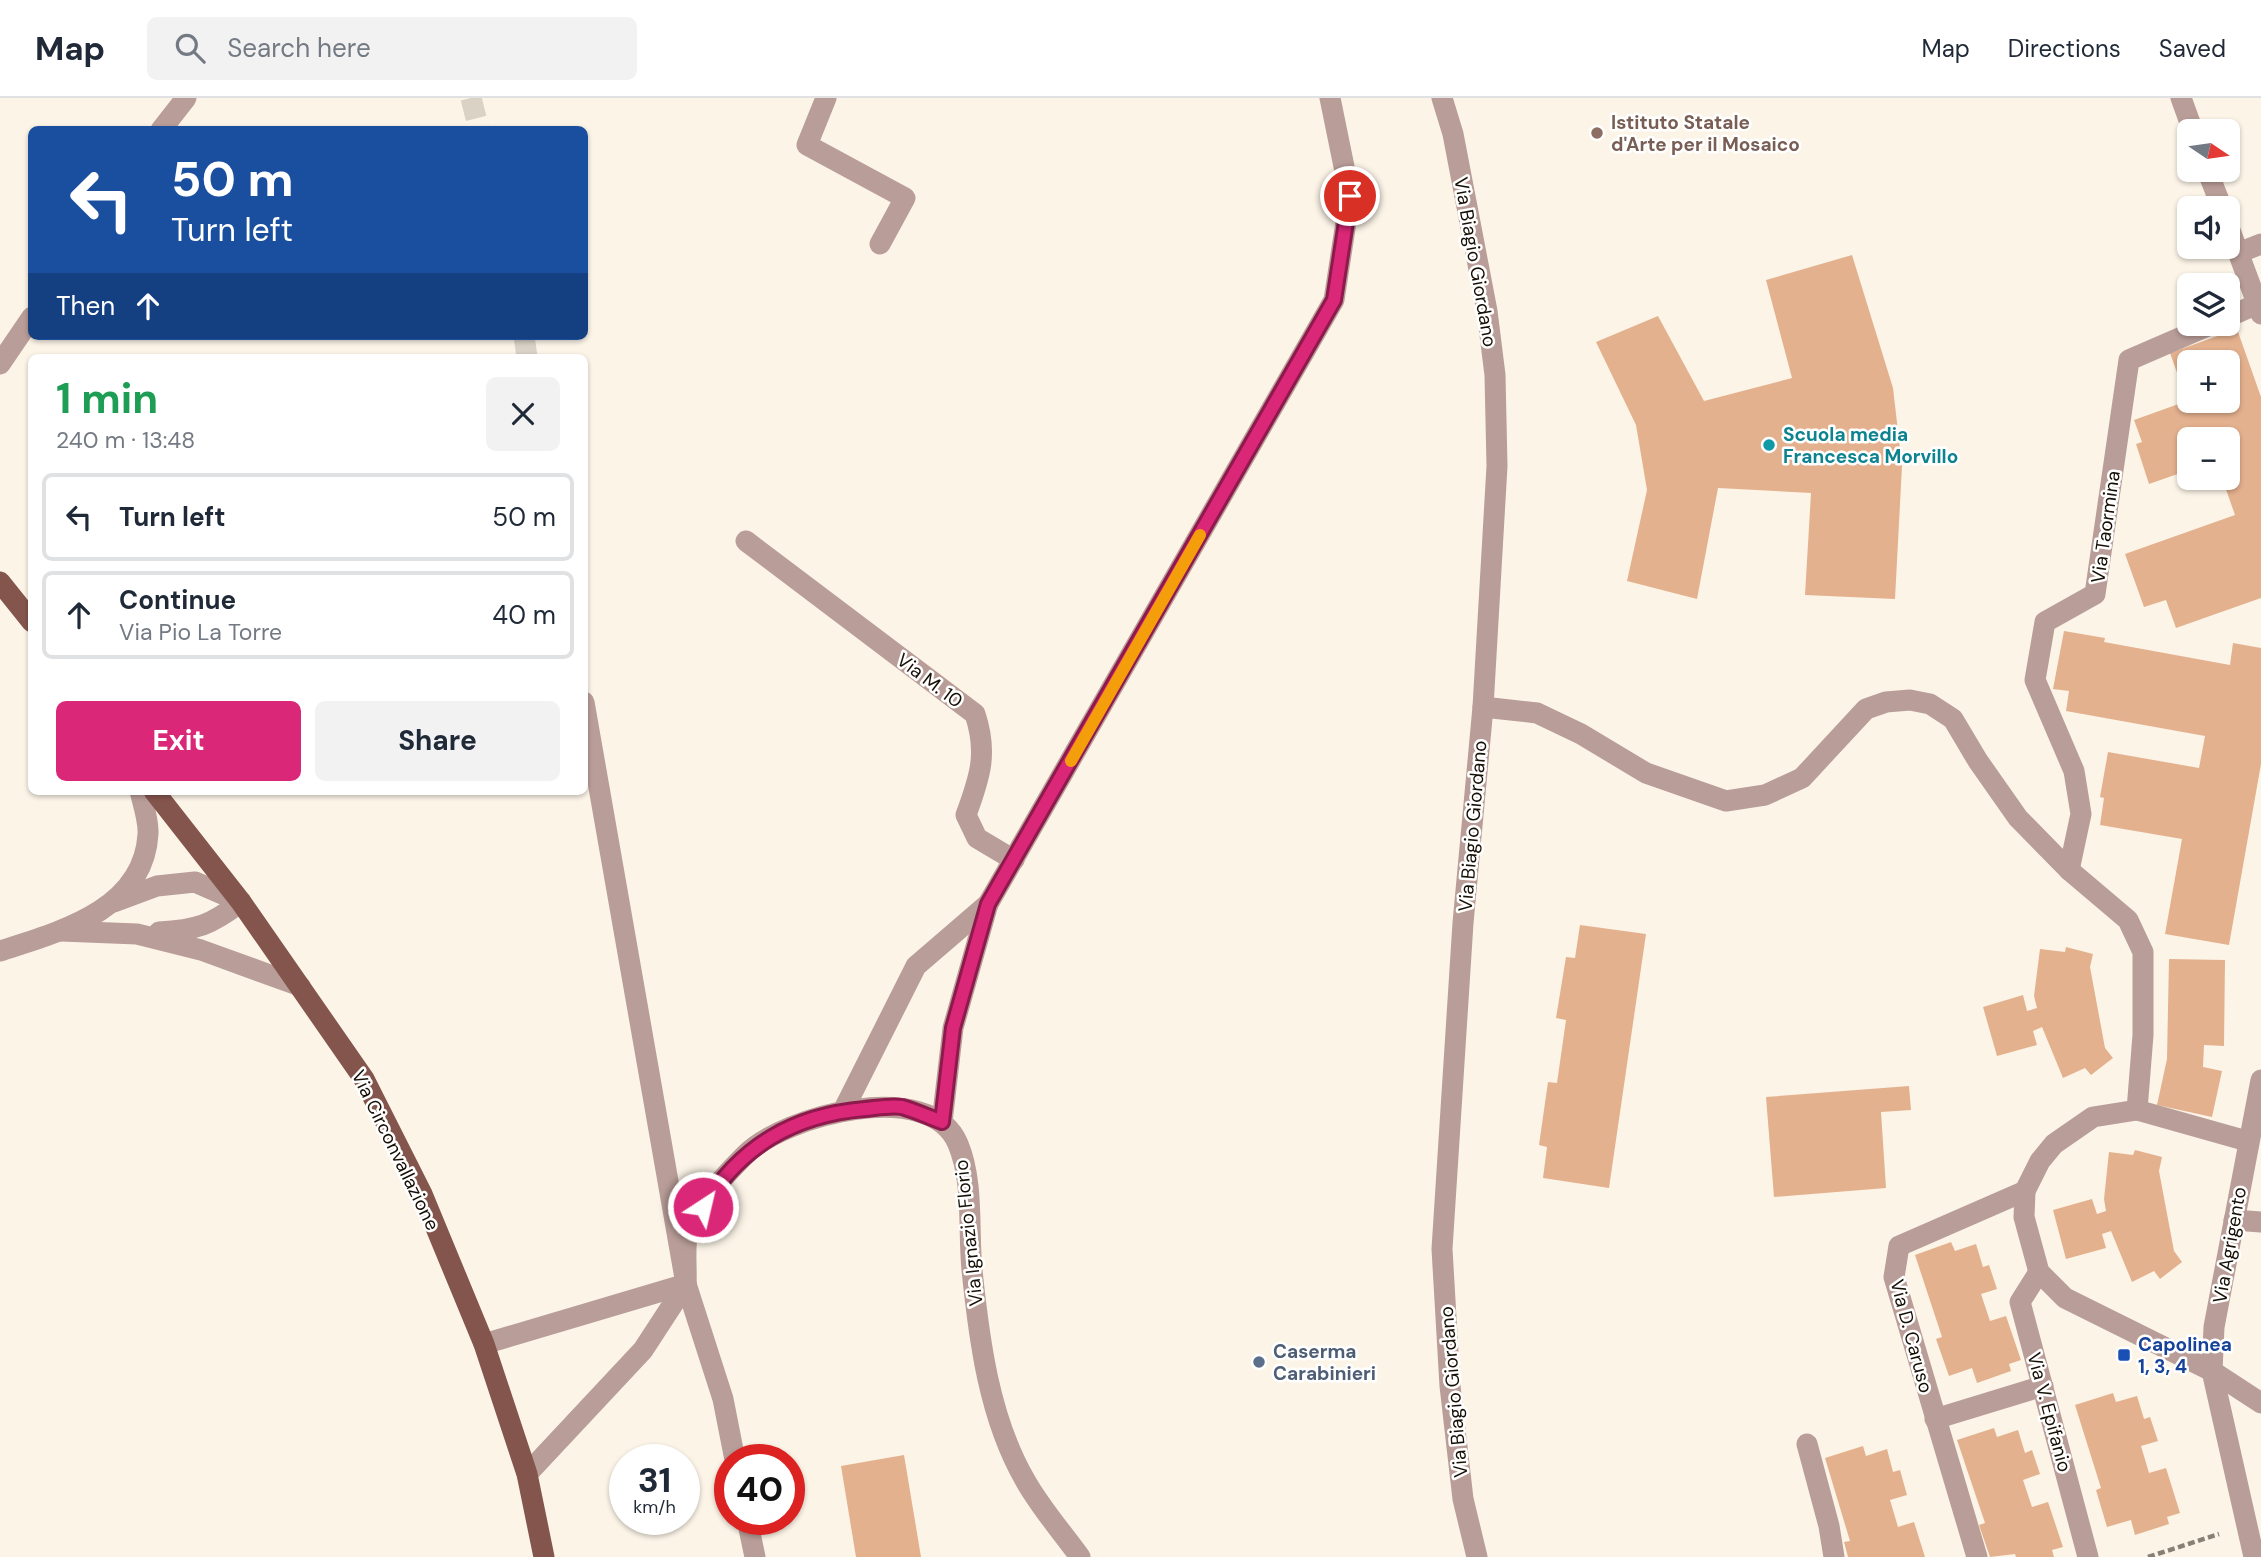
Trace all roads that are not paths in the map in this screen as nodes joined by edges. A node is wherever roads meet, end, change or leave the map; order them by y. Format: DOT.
graph roads {
  1 [pos="186,98"];
  2 [pos="827,98"];
  3 [pos="1330,98"];
  4 [pos="1443,98"];
  5 [pos="2181,98"];
  6 [pos="2189,119"];
  7 [pos="164,126"];
  8 [pos="880,244"];
  9 [pos="2261,244"];
  10 [pos="2240,252"];
  11 [pos="2240,258"];
  12 [pos="2259,309"];
  13 [pos="2240,314"];
  14 [pos="28,323"];
  15 [pos="2184,336"];
  16 [pos="0,363"];
  17 [pos="746,541"];
  18 [pos="0,582"];
  19 [pos="28,617"];
  20 [pos="1483,707"];
  21 [pos="588,725"];
  22 [pos="141,795"];
  23 [pos="157,795"];
  24 [pos="1014,860"];
  25 [pos="2069,870"];
  26 [pos="114,902"];
  27 [pos="241,902"];
  28 [pos="988,904"];
  29 [pos="61,931"];
  30 [pos="137,934"];
  31 [pos="0,951"];
  32 [pos="300,986"];
  33 [pos="2261,1080"];
  34 [pos="2137,1110"];
  35 [pos="843,1111"];
  36 [pos="942,1122"];
  37 [pos="2248,1141"];
  38 [pos="2025,1191"];
  39 [pos="2234,1220"];
  40 [pos="2261,1222"];
  41 [pos="2039,1272"];
  42 [pos="686,1284"];
  43 [pos="484,1344"];
  44 [pos="2212,1371"];
  45 [pos="2043,1386"];
  46 [pos="2261,1403"];
  47 [pos="1935,1419"];
  48 [pos="732,1444"];
  49 [pos="1807,1444"];
  50 [pos="527,1474"];
  51 [pos="750,1535"];
  52 [pos="544,1557"];
  53 [pos="755,1557"];
  54 [pos="1080,1557"];
  55 [pos="1477,1557"];
  56 [pos="1834,1557"];
  57 [pos="1977,1557"];
  58 [pos="2088,1557"];
  59 [pos="2254,1557"];
  1 -- 7 [label="street"];
  2 -- 8 [label="street"];
  3 -- 24 [label="street"];
  4 -- 20 [label="street, Via Biagio Giordano"];
  5 -- 6 [label="street"];
  9 -- 10 [label="street"];
  11 -- 12 [label="street"];
  12 -- 13 [label="street"];
  14 -- 16 [label="street"];
  15 -- 25 [label="street, Via Taormina"];
  17 -- 24 [label="street, Via M. 10"];
  18 -- 19 [label="main road"];
  20 -- 25 [label="street"];
  20 -- 55 [label="street, Via Biagio Giordano"];
  21 -- 42 [label="street"];
  22 -- 26 [label="street"];
  23 -- 27 [label="main road, Via Circonvallazione"];
  24 -- 28 [label="street"];
  25 -- 34 [label="street"];
  26 -- 27 [label="street"];
  26 -- 29 [label="street"];
  27 -- 30 [label="street"];
  27 -- 32 [label="main road, Via Circonvallazione"];
  28 -- 35 [label="street"];
  28 -- 36 [label="street"];
  29 -- 30 [label="street"];
  29 -- 31 [label="street"];
  30 -- 32 [label="street"];
  32 -- 43 [label="main road, Via Circonvallazione"];
  33 -- 37 [label="street, Via Agrigento"];
  34 -- 37 [label="street"];
  34 -- 38 [label="street"];
  35 -- 36 [label="street"];
  35 -- 42 [label="street"];
  36 -- 54 [label="street, Via Ignazio Florio"];
  37 -- 39 [label="street, Via Agrigento"];
  38 -- 41 [label="street"];
  38 -- 47 [label="street, Via D. Caruso"];
  39 -- 40 [label="street"];
  39 -- 44 [label="street, Via Agrigento"];
  41 -- 44 [label="street"];
  41 -- 45 [label="street, Via V. Epifanio"];
  42 -- 43 [label="street"];
  42 -- 48 [label="street"];
  42 -- 50 [label="street"];
  43 -- 50 [label="main road, Via Circonvallazione"];
  44 -- 46 [label="street"];
  44 -- 59 [label="street, Via Agrigento"];
  45 -- 47 [label="street"];
  45 -- 58 [label="street, Via V. Epifanio"];
  47 -- 57 [label="street, Via D. Caruso"];
  49 -- 56 [label="street"];
  50 -- 52 [label="main road, Via Circonvallazione"];
  51 -- 53 [label="street"];
}
